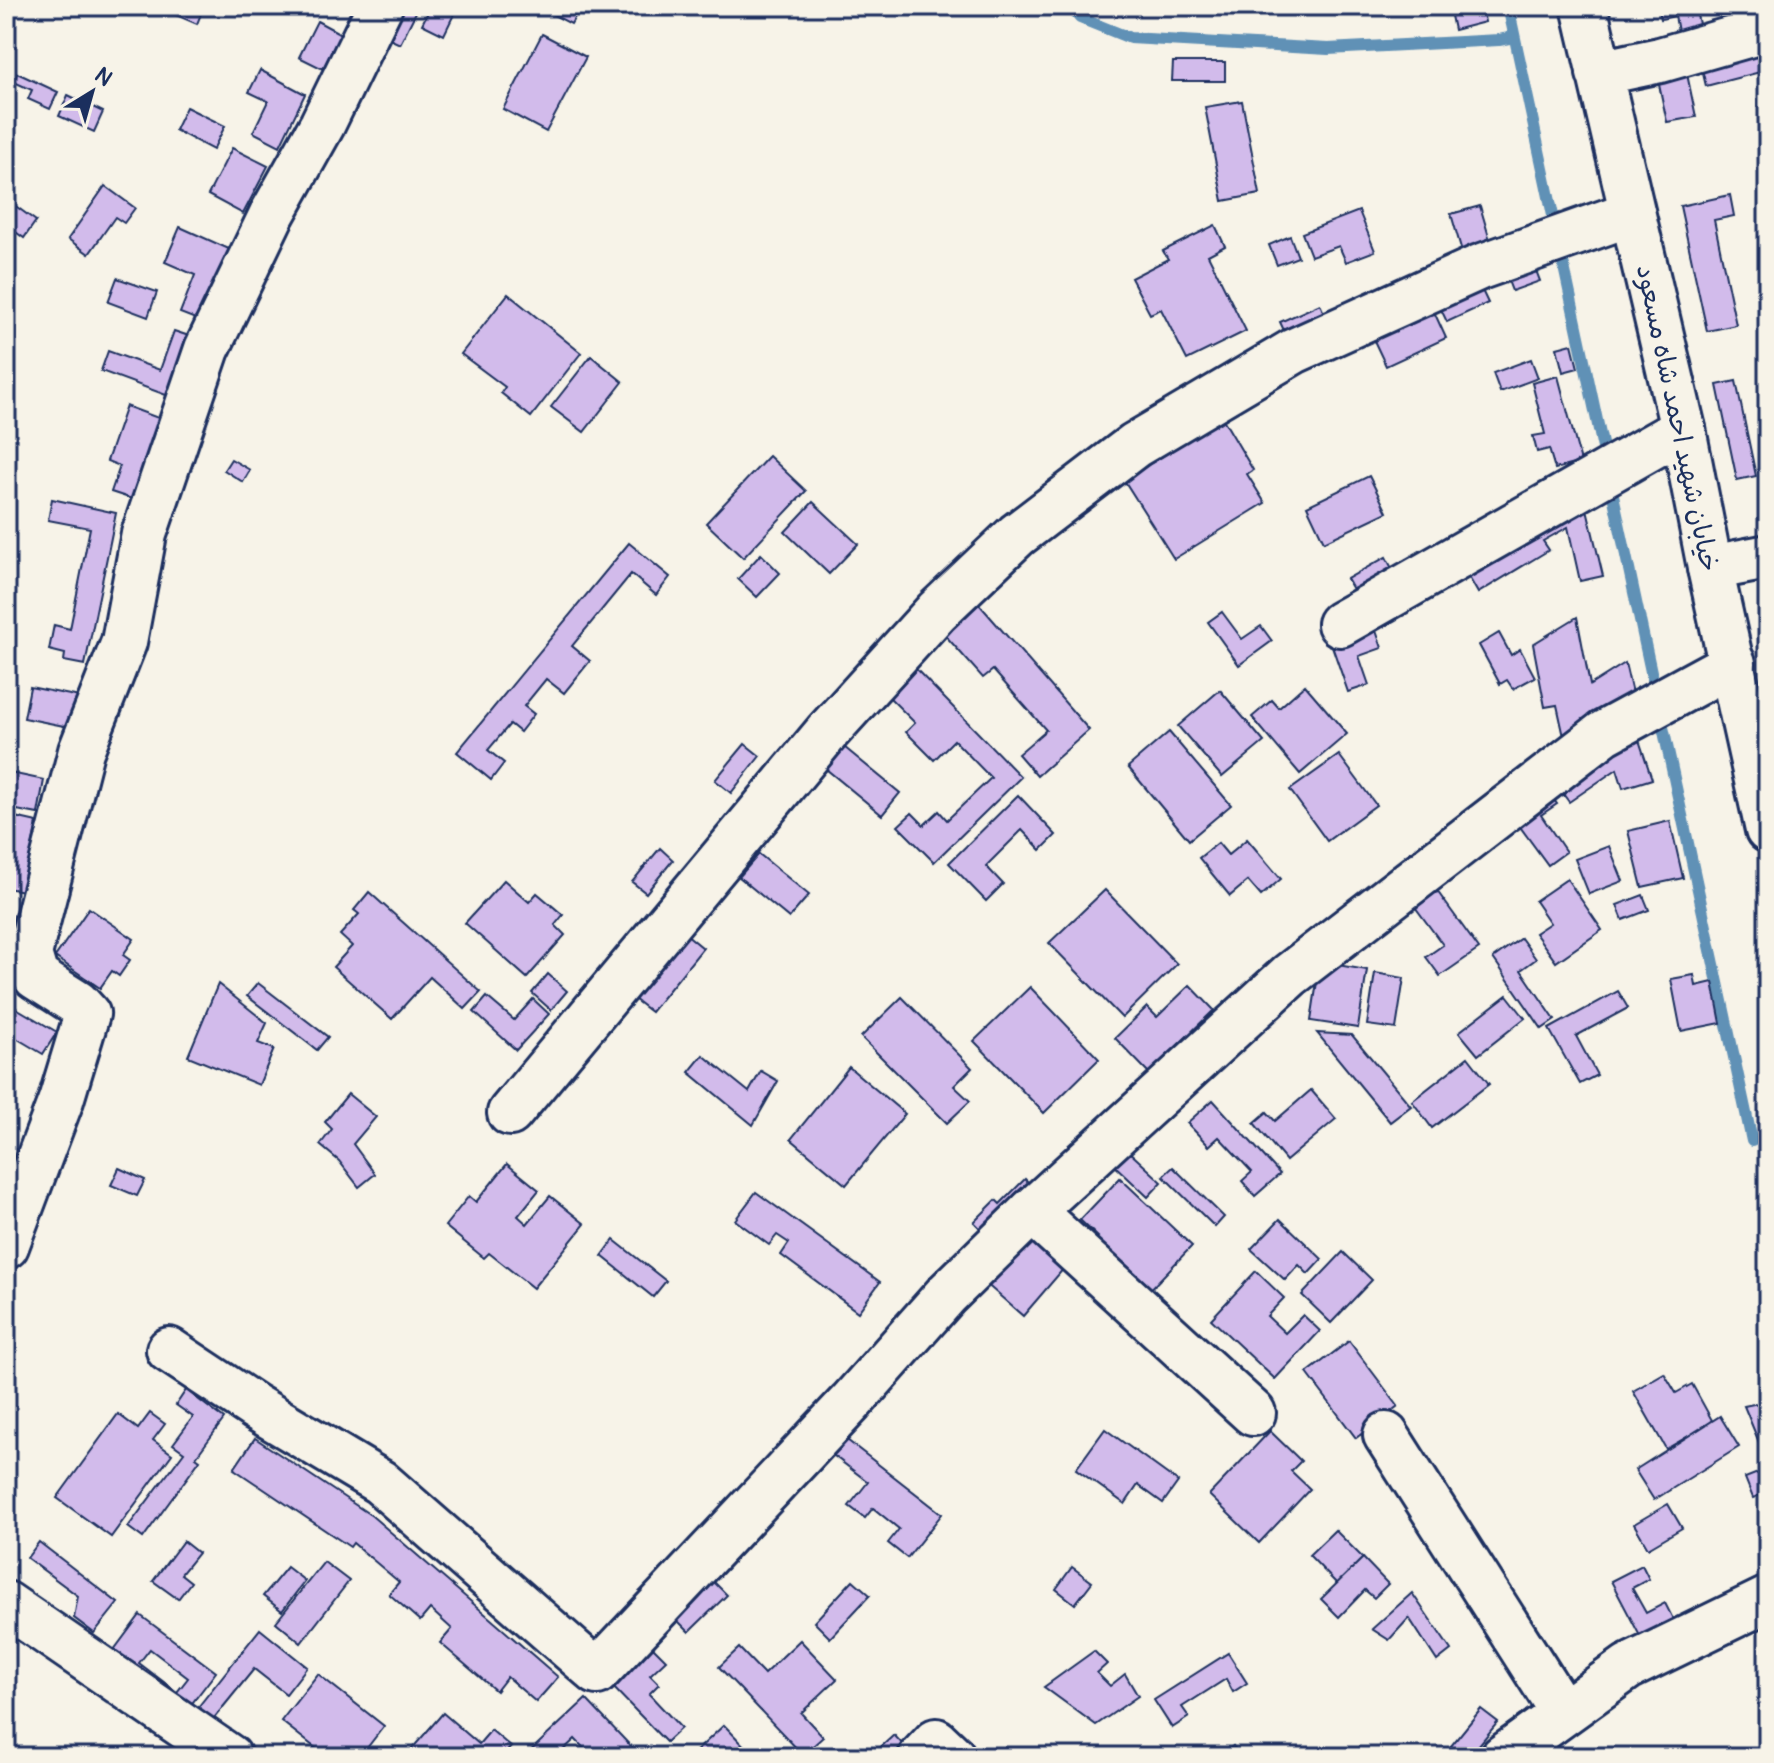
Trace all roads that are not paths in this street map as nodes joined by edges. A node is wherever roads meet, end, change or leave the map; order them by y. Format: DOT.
graph roads {
  1 [pos="380,6"];
  2 [pos="1584,6"];
  3 [pos="1768,29"];
  4 [pos="1599,73"];
  5 [pos="1632,213"];
  6 [pos="1683,429"];
  7 [pos="1768,557"];
  8 [pos="1710,568"];
  9 [pos="1340,624"];
  10 [pos="1733,663"];
  11 [pos="1768,830"];
  12 [pos="510,1113"];
  13 [pos="1032,1211"];
  14 [pos="6,1246"];
  15 [pos="169,1350"];
  16 [pos="1253,1413"];
  17 [pos="1386,1435"];
  18 [pos="1768,1599"];
  19 [pos="6,1604"];
  20 [pos="1563,1713"];
  21 [pos="229,1757"];
  22 [pos="921,1757"];
  23 [pos="953,1757"];
  24 [pos="1503,1757"];
  1 -- 14 [label="street"];
  2 -- 4 [label="street, خیابان شهید احمد شاه مسعود"];
  3 -- 4 [label="street"];
  4 -- 5 [label="street, خیابان شهید احمد شاه مسعود"];
  5 -- 6 [label="street, خیابان شهید احمد شاه مسعود"];
  5 -- 12 [label="street"];
  6 -- 8 [label="street, خیابان شهید احمد شاه مسعود"];
  6 -- 9 [label="street"];
  7 -- 8 [label="street"];
  8 -- 10 [label="street, خیابان شهید احمد شاه مسعود"];
  10 -- 11 [label="street, خیابان شهید احمد شاه مسعود"];
  10 -- 13 [label="street"];
  13 -- 15 [label="street"];
  13 -- 16 [label="street"];
  17 -- 20 [label="street"];
  18 -- 20 [label="street"];
  19 -- 21 [label="street"];
  20 -- 24 [label="street"];
  22 -- 23 [label="street"];
}
